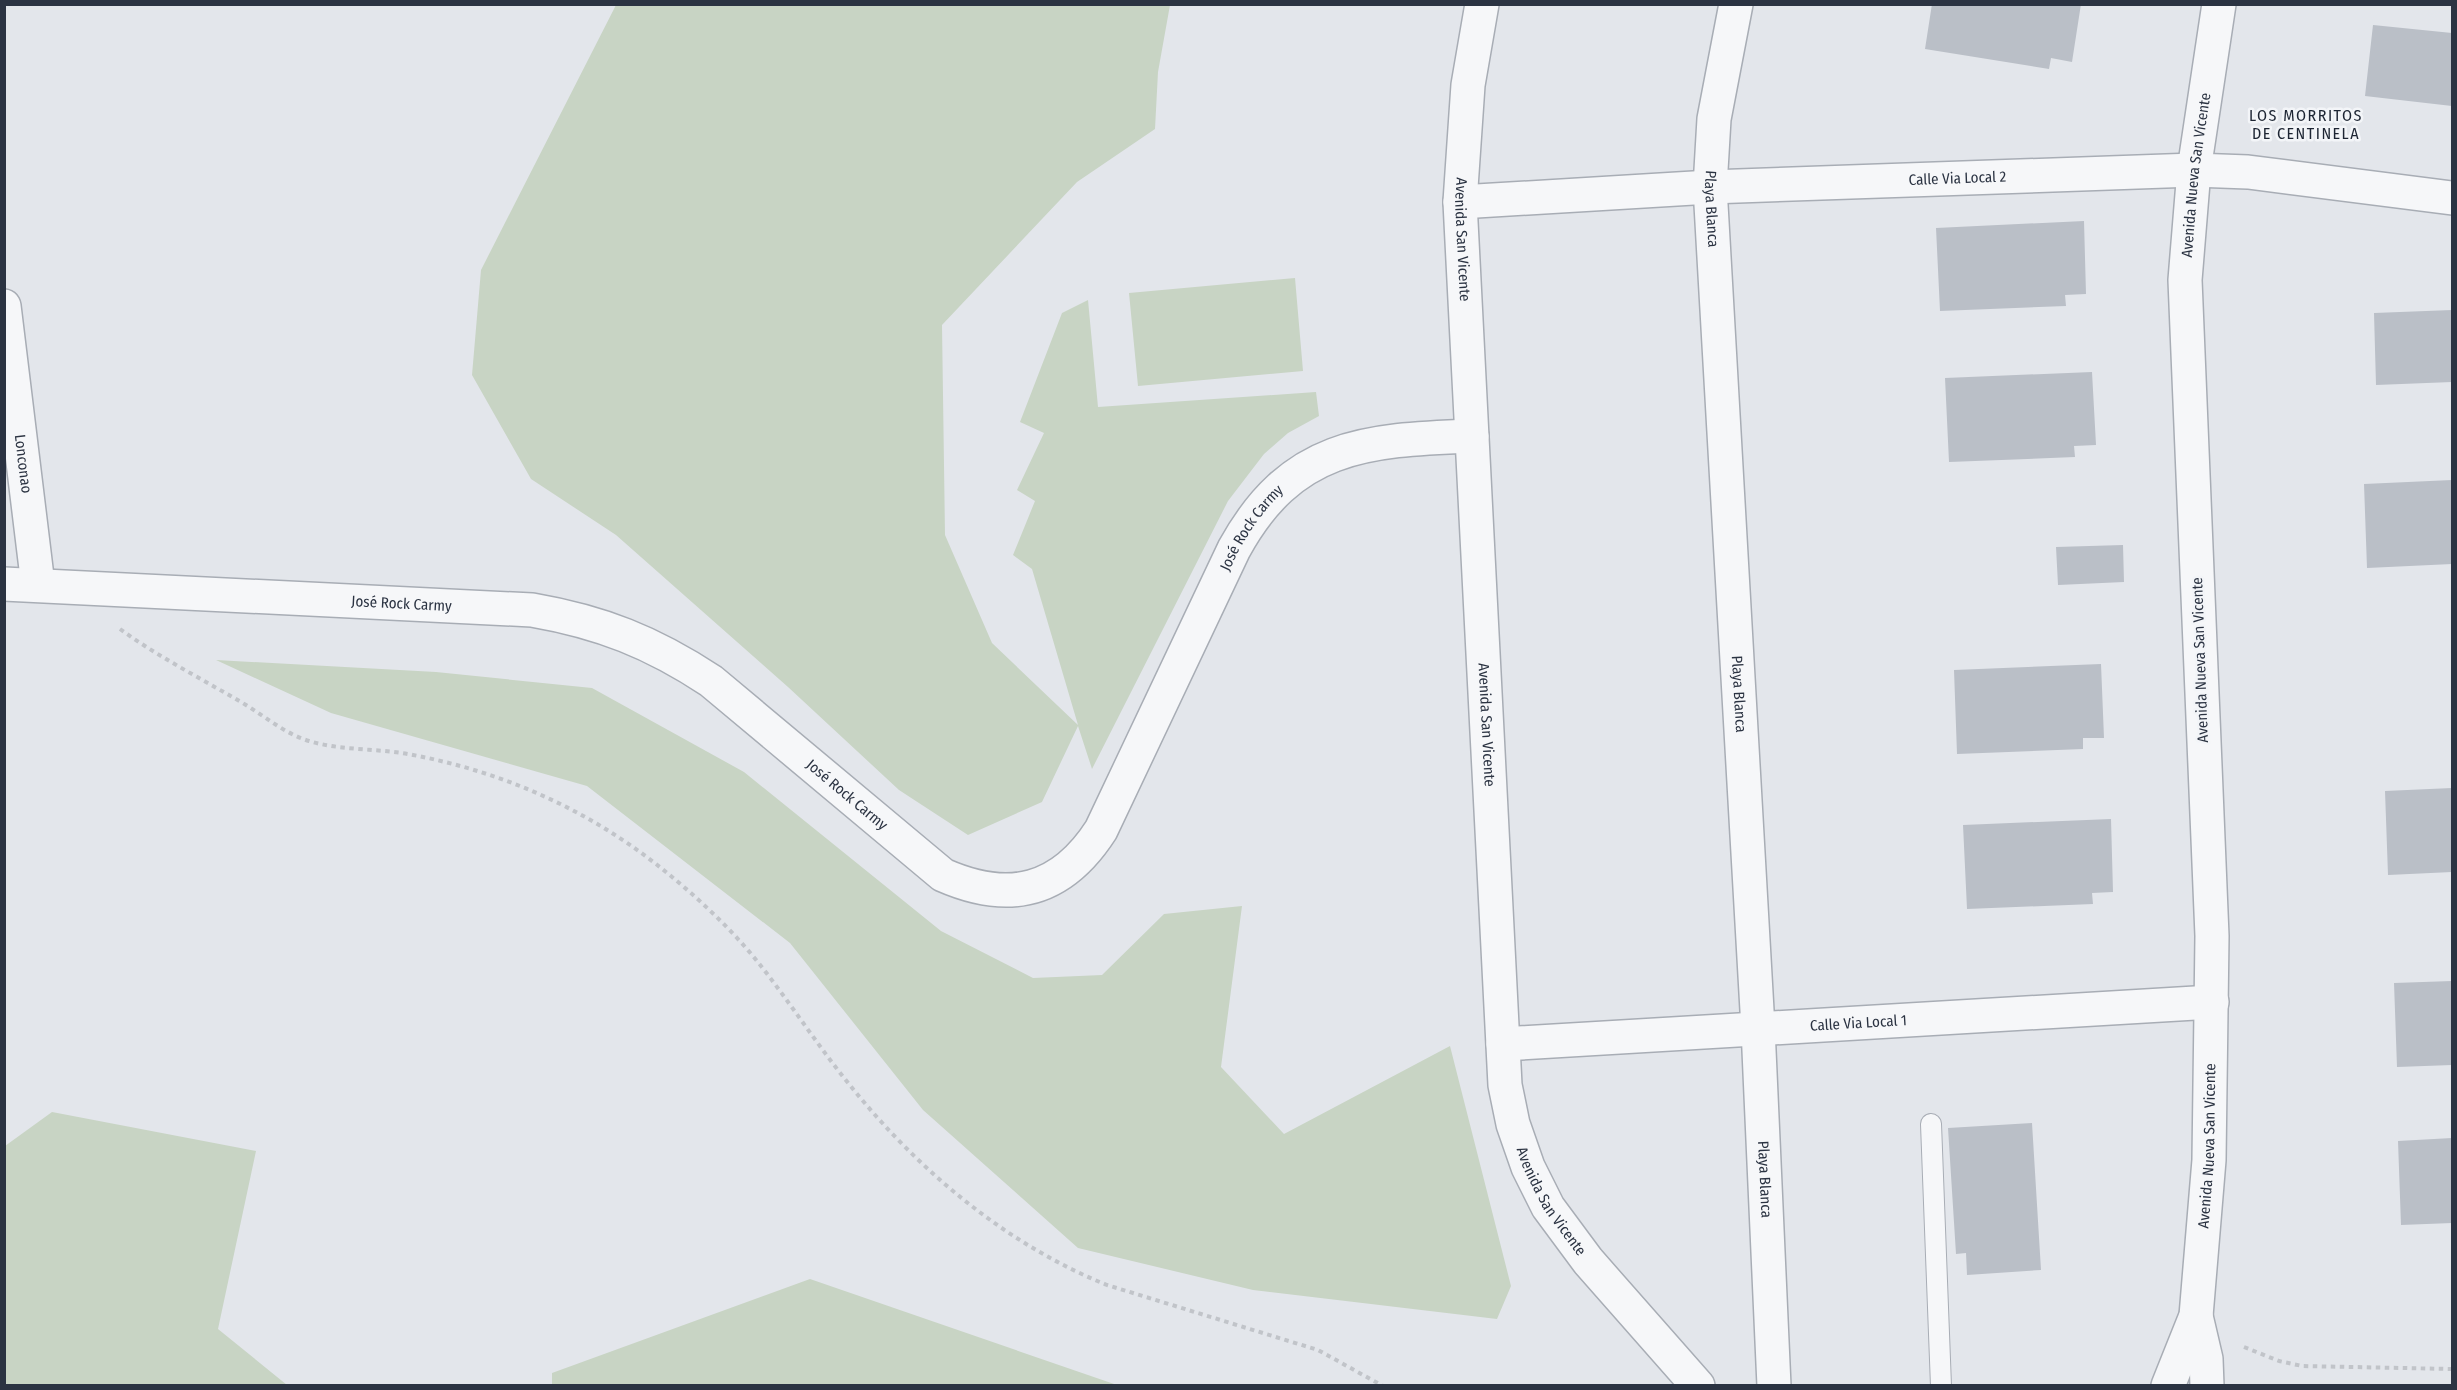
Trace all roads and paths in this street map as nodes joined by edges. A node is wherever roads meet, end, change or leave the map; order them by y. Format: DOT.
graph roads {
  1 [pos="1482,4"];
  2 [pos="1736,4"];
  3 [pos="2220,4"];
  4 [pos="2194,170"];
  5 [pos="1710,187"];
  6 [pos="2452,198"];
  7 [pos="1460,202"];
  8 [pos="4,306"];
  9 [pos="1472,436"];
  10 [pos="4,584"];
  11 [pos="38,585"];
  12 [pos="119,628"];
  13 [pos="2212,1002"];
  14 [pos="1758,1028"];
  15 [pos="1503,1044"];
  16 [pos="1931,1125"];
  17 [pos="2196,1316"];
  18 [pos="2452,1369"];
  19 [pos="1383,1386"];
  20 [pos="1698,1386"];
  21 [pos="1774,1386"];
  22 [pos="1941,1386"];
  23 [pos="2168,1386"];
  24 [pos="2207,1386"];
  1 -- 7 [label="street, Avenida San Vicente"];
  2 -- 5 [label="street, Playa Blanca"];
  3 -- 4 [label="street, Avenida Nueva San Vicente"];
  4 -- 5 [label="street, Calle Via Local 2"];
  4 -- 6 [label="street, Calle Via Local 2"];
  4 -- 13 [label="street, Avenida Nueva San Vicente"];
  5 -- 7 [label="street, Calle Via Local 2"];
  5 -- 14 [label="street, Playa Blanca"];
  7 -- 9 [label="street, Avenida San Vicente"];
  8 -- 11 [label="street, Lonconao"];
  9 -- 11 [label="street, José Rock Carmy"];
  9 -- 15 [label="street, Avenida San Vicente"];
  10 -- 11 [label="street, José Rock Carmy"];
  12 -- 19 [label="path"];
  13 -- 14 [label="street, Calle Via Local 1"];
  13 -- 17 [label="street, Avenida Nueva San Vicente"];
  14 -- 15 [label="street, Calle Via Local 1"];
  14 -- 21 [label="street, Playa Blanca"];
  15 -- 20 [label="street, Avenida San Vicente"];
  16 -- 22 [label="lane"];
  17 -- 18 [label="path"];
  17 -- 23 [label="street, Avenida Nueva San Vicente"];
  17 -- 24 [label="street, Avenida Nueva San Vicente"];
}
